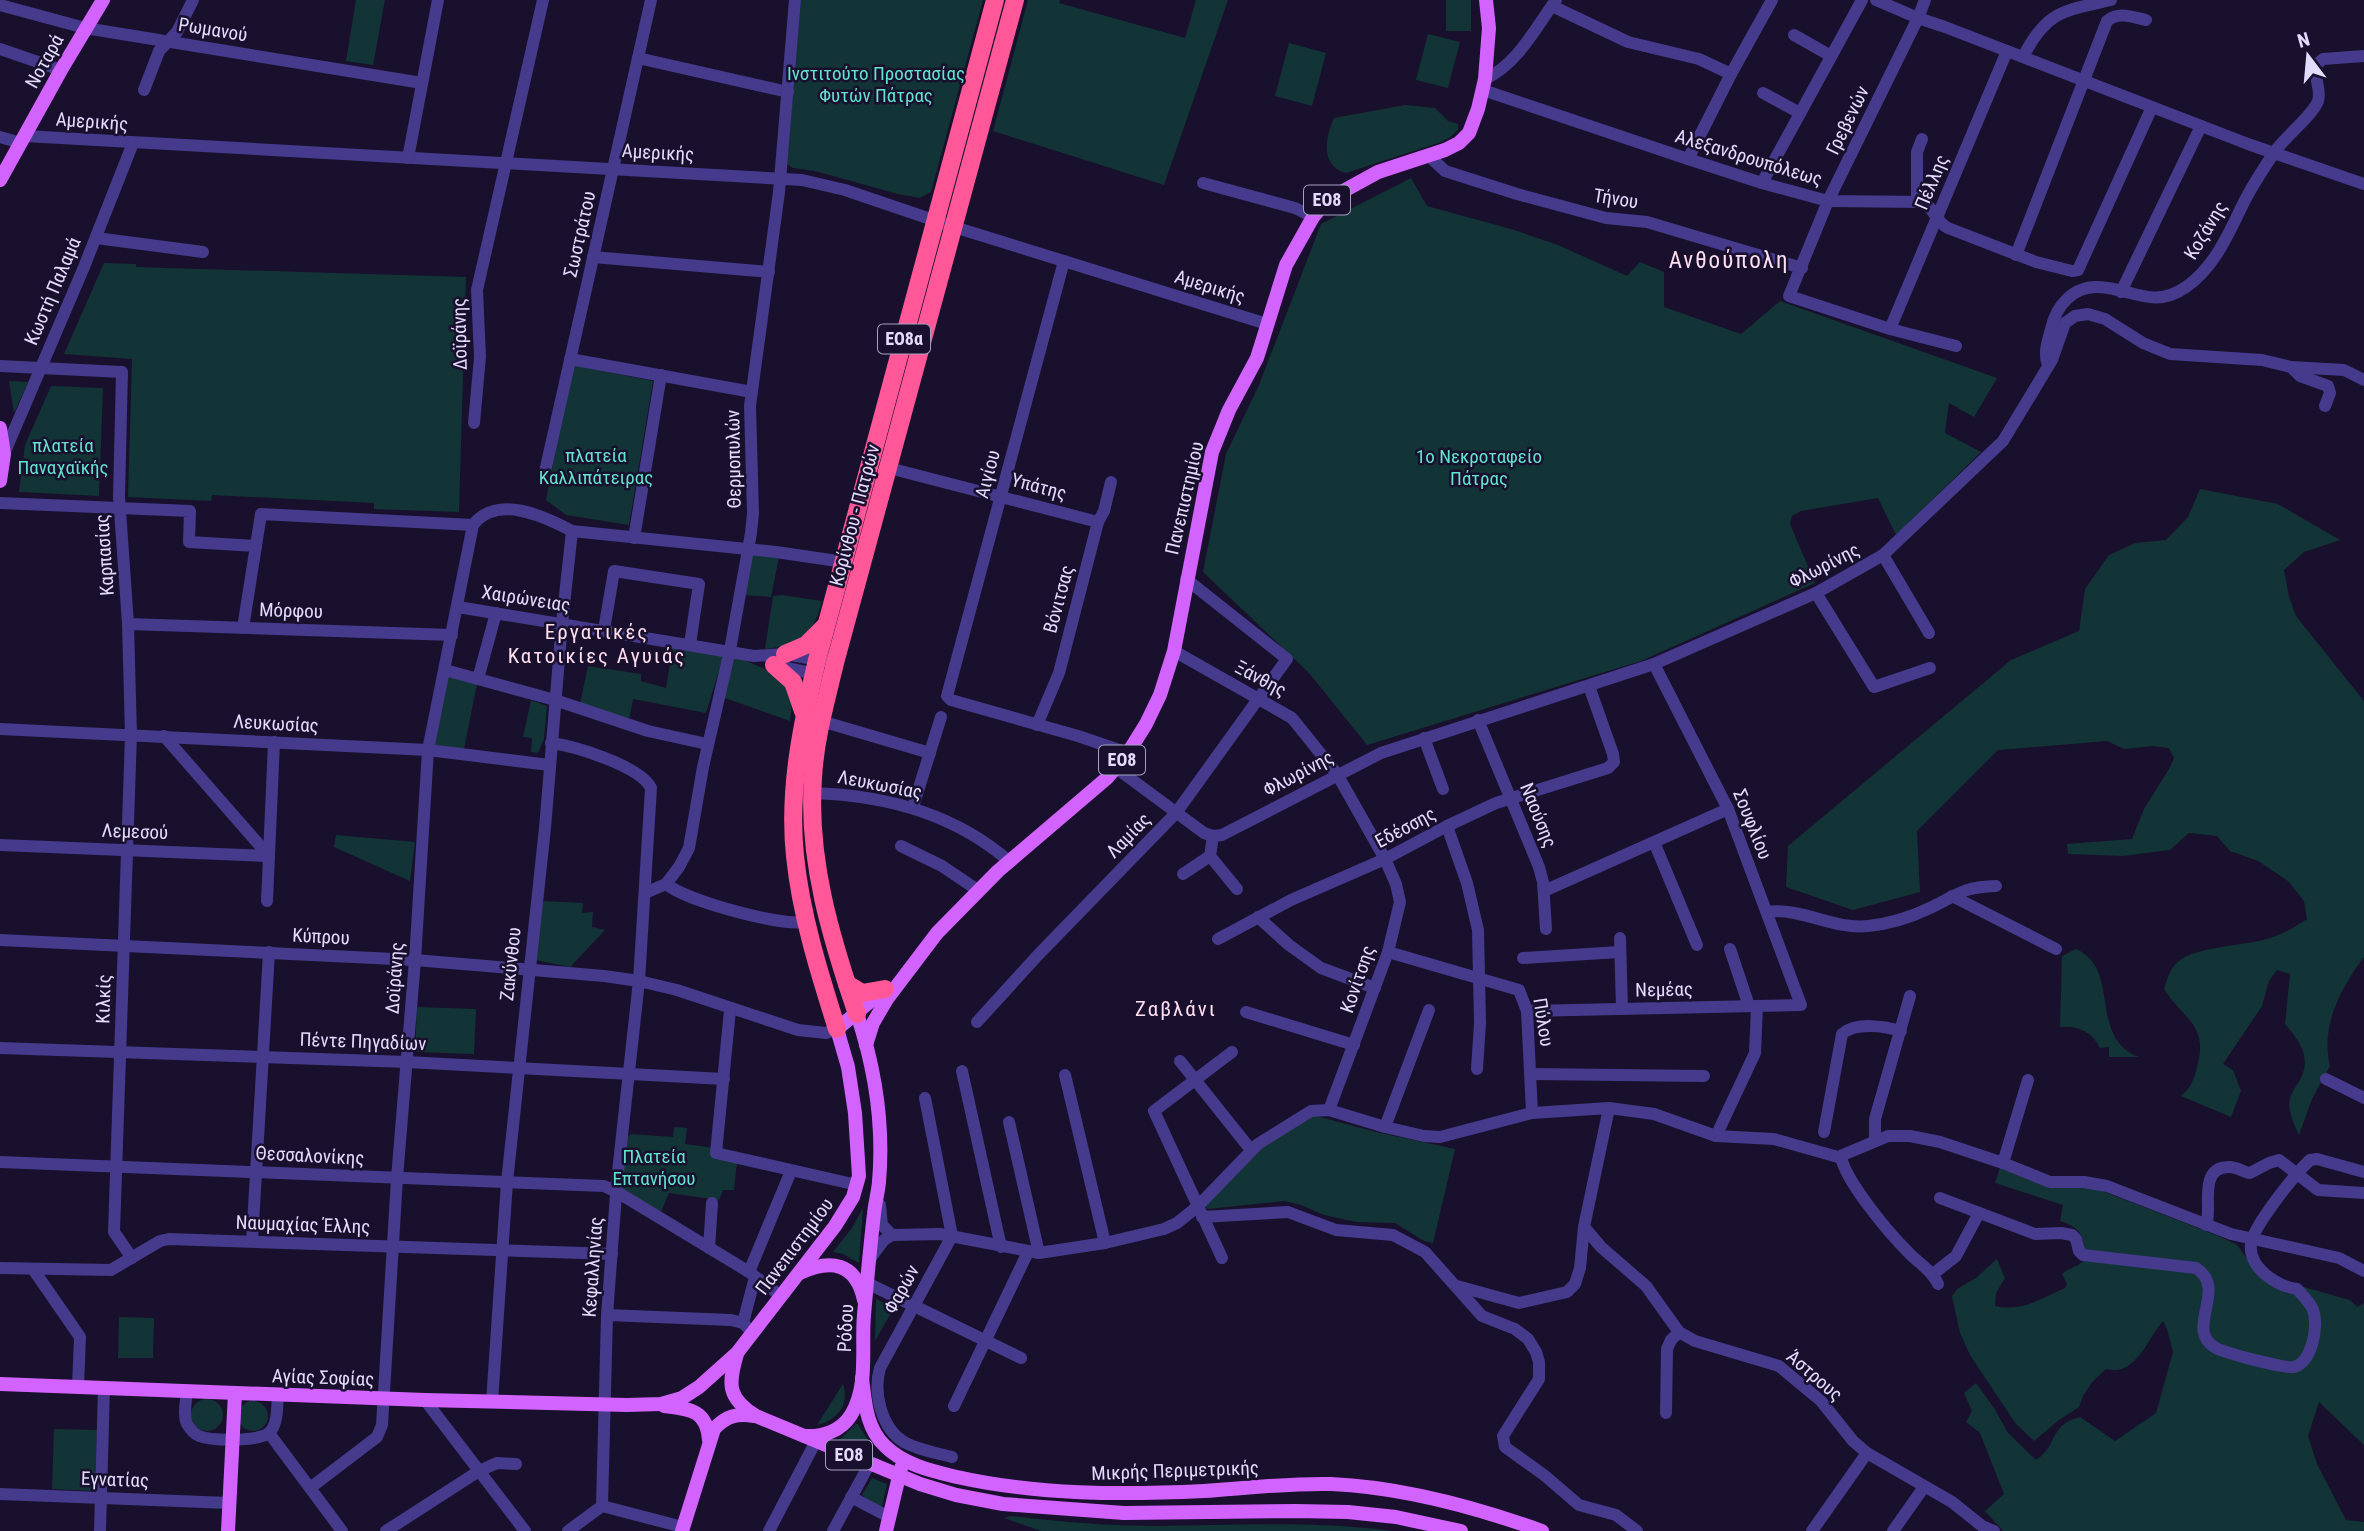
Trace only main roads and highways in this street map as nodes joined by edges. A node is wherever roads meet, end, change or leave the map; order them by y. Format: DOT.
graph roads {
  1 [pos="103,0"];
  2 [pos="995,0"];
  3 [pos="1015,0"];
  4 [pos="1486,0"];
  5 [pos="0,180"];
  6 [pos="0,428"];
  7 [pos="2,453"];
  8 [pos="0,481"];
  9 [pos="828,622"];
  10 [pos="825,668"];
  11 [pos="812,720"];
  12 [pos="903,976"];
  13 [pos="847,984"];
  14 [pos="885,989"];
  15 [pos="857,1013"];
  16 [pos="836,1029"];
  17 [pos="866,1045"];
  18 [pos="795,1276"];
  19 [pos="864,1315"];
  20 [pos="737,1353"];
  21 [pos="862,1378"];
  22 [pos="0,1384"];
  23 [pos="235,1393"];
  24 [pos="644,1405"];
  25 [pos="756,1416"];
  26 [pos="799,1434"];
  27 [pos="709,1440"];
  28 [pos="903,1460"];
  29 [pos="899,1475"];
  30 [pos="888,1524"];
  31 [pos="683,1529"];
  32 [pos="228,1531"];
  33 [pos="1461,1531"];
  34 [pos="1542,1531"];
  1 -- 5 [label="main road, Νοταρά"];
  2 -- 9 [label="highway, Κορίνθου - Πατρών / ΕΟ8α"];
  3 -- 10 [label="highway, Κορίνθου - Πατρών / ΕΟ8α"];
  4 -- 12 [label="main road, Πανεπιστημίου / ΕΟ8"];
  6 -- 7 [label="main road"];
  7 -- 8 [label="main road"];
  9 -- 10 [label="highway, Κορίνθου - Πατρών / ΕΟ8α"];
  9 -- 11 [label="highway"];
  10 -- 11 [label="highway, Κορίνθου - Πατρών / ΕΟ8α"];
  11 -- 13 [label="highway, Κορίνθου - Πατρών / ΕΟ8α"];
  11 -- 16 [label="highway, Κορίνθου - Πατρών / ΕΟ8α"];
  12 -- 14 [label="main road, Πανεπιστημίου / ΕΟ8"];
  12 -- 17 [label="main road, Πανεπιστημίου / ΕΟ8"];
  13 -- 14 [label="highway"];
  13 -- 15 [label="highway, Κορίνθου - Πατρών / ΕΟ8α"];
  14 -- 15 [label="main road, Πανεπιστημίου / ΕΟ8"];
  15 -- 16 [label="main road, ΕΟ8"];
  15 -- 17 [label="main road, Κορίνθου - Πατρών / ΕΟ8α"];
  16 -- 18 [label="main road, Πανεπιστημίου / ΕΟ8"];
  17 -- 19 [label="main road, Ρόδου / ΕΟ8"];
  18 -- 19 [label="main road, ΕΟ8"];
  18 -- 20 [label="main road, Πανεπιστημίου / ΕΟ8"];
  19 -- 21 [label="main road, Ρόδου / ΕΟ8"];
  20 -- 24 [label="main road, Πανεπιστημίου"];
  20 -- 25 [label="main road, ΕΟ8"];
  21 -- 26 [label="main road, Ρόδου / ΕΟ8"];
  21 -- 28 [label="main road, Μικρής Περιμετρικής"];
  22 -- 23 [label="main road, Αγίας Σοφίας"];
  23 -- 24 [label="main road, Αγίας Σοφίας"];
  23 -- 32 [label="main road"];
  24 -- 27 [label="main road"];
  25 -- 26 [label="main road, ΕΟ8"];
  25 -- 27 [label="main road"];
  26 -- 29 [label="main road, ΕΟ8"];
  27 -- 31 [label="main road"];
  28 -- 29 [label="main road"];
  28 -- 34 [label="main road, Μικρής Περιμετρικής"];
  29 -- 30 [label="main road, ΕΟ8"];
  29 -- 33 [label="main road, Μικρής Περιμετρικής"];
}
